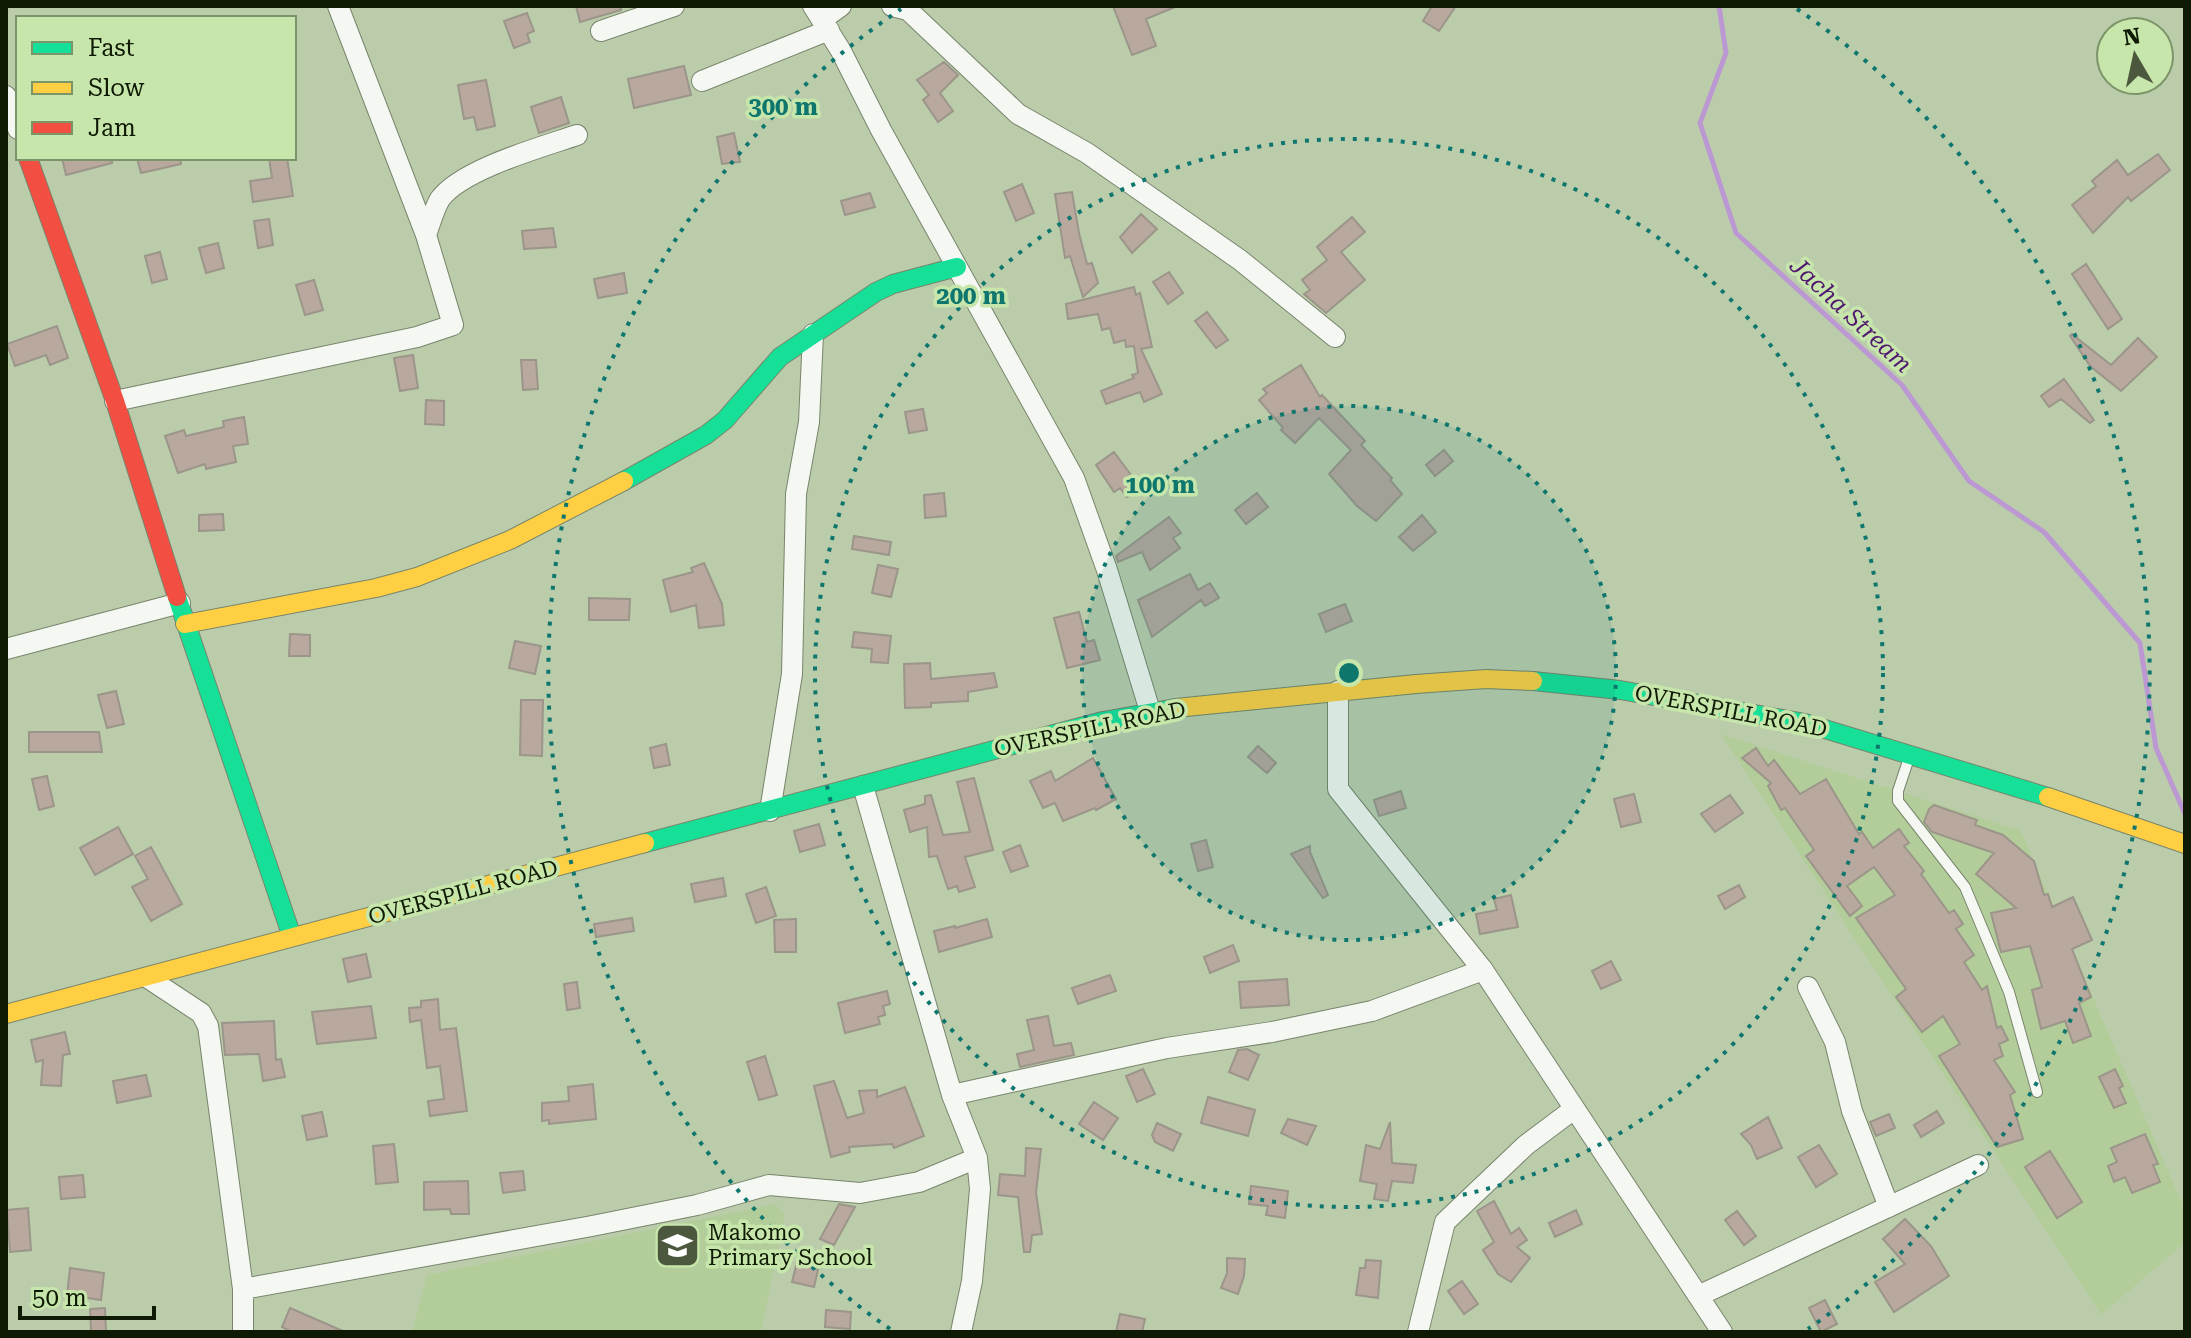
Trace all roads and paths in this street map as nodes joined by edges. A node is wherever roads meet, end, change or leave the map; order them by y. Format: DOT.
graph roads {
  1 [pos="338,6"];
  2 [pos="674,6"];
  3 [pos="841,6"];
  4 [pos="892,6"];
  5 [pos="822,18"];
  6 [pos="601,31"];
  7 [pos="702,81"];
  8 [pos="6,96"];
  9 [pos="16,124"];
  10 [pos="577,135"];
  11 [pos="29,160"];
  12 [pos="426,235"];
  13 [pos="957,267"];
  14 [pos="813,334"];
  15 [pos="1335,337"];
  16 [pos="115,401"];
  17 [pos="180,603"];
  18 [pos="185,624"];
  19 [pos="6,649"];
  20 [pos="1338,691"];
  21 [pos="1150,711"];
  22 [pos="1910,753"];
  23 [pos="863,786"];
  24 [pos="770,811"];
  25 [pos="2185,844"];
  26 [pos="292,937"];
  27 [pos="1483,970"];
  28 [pos="148,978"];
  29 [pos="1808,987"];
  30 [pos="6,1014"];
  31 [pos="2037,1092"];
  32 [pos="952,1095"];
  33 [pos="1574,1109"];
  34 [pos="977,1158"];
  35 [pos="1978,1165"];
  36 [pos="1889,1207"];
  37 [pos="243,1289"];
  38 [pos="1698,1296"];
  39 [pos="243,1332"];
  40 [pos="961,1332"];
  41 [pos="1418,1332"];
  42 [pos="1722,1332"];
  1 -- 12 [label="street"];
  2 -- 6 [label="street"];
  3 -- 5 [label="street"];
  4 -- 15 [label="street"];
  5 -- 7 [label="street"];
  5 -- 13 [label="street"];
  8 -- 9 [label="street"];
  10 -- 12 [label="street"];
  11 -- 16 [label="street"];
  12 -- 16 [label="street"];
  13 -- 14 [label="street"];
  13 -- 21 [label="street"];
  14 -- 18 [label="street"];
  14 -- 24 [label="street"];
  16 -- 17 [label="street"];
  17 -- 18 [label="street"];
  17 -- 19 [label="street"];
  18 -- 26 [label="street"];
  20 -- 21 [label="street, OVERSPILL ROAD"];
  20 -- 22 [label="street, OVERSPILL ROAD"];
  20 -- 27 [label="street"];
  21 -- 23 [label="street, OVERSPILL ROAD"];
  22 -- 25 [label="street, OVERSPILL ROAD"];
  22 -- 31 [label="lane"];
  23 -- 24 [label="street, OVERSPILL ROAD"];
  23 -- 32 [label="street"];
  24 -- 26 [label="street, OVERSPILL ROAD"];
  26 -- 28 [label="street, OVERSPILL ROAD"];
  27 -- 32 [label="street"];
  27 -- 33 [label="street"];
  28 -- 30 [label="street, OVERSPILL ROAD"];
  28 -- 37 [label="street"];
  29 -- 36 [label="street"];
  32 -- 34 [label="street"];
  33 -- 38 [label="street"];
  33 -- 41 [label="street"];
  34 -- 37 [label="street"];
  34 -- 40 [label="street"];
  35 -- 36 [label="street"];
  36 -- 38 [label="street"];
  37 -- 39 [label="street"];
  38 -- 42 [label="street"];
}
